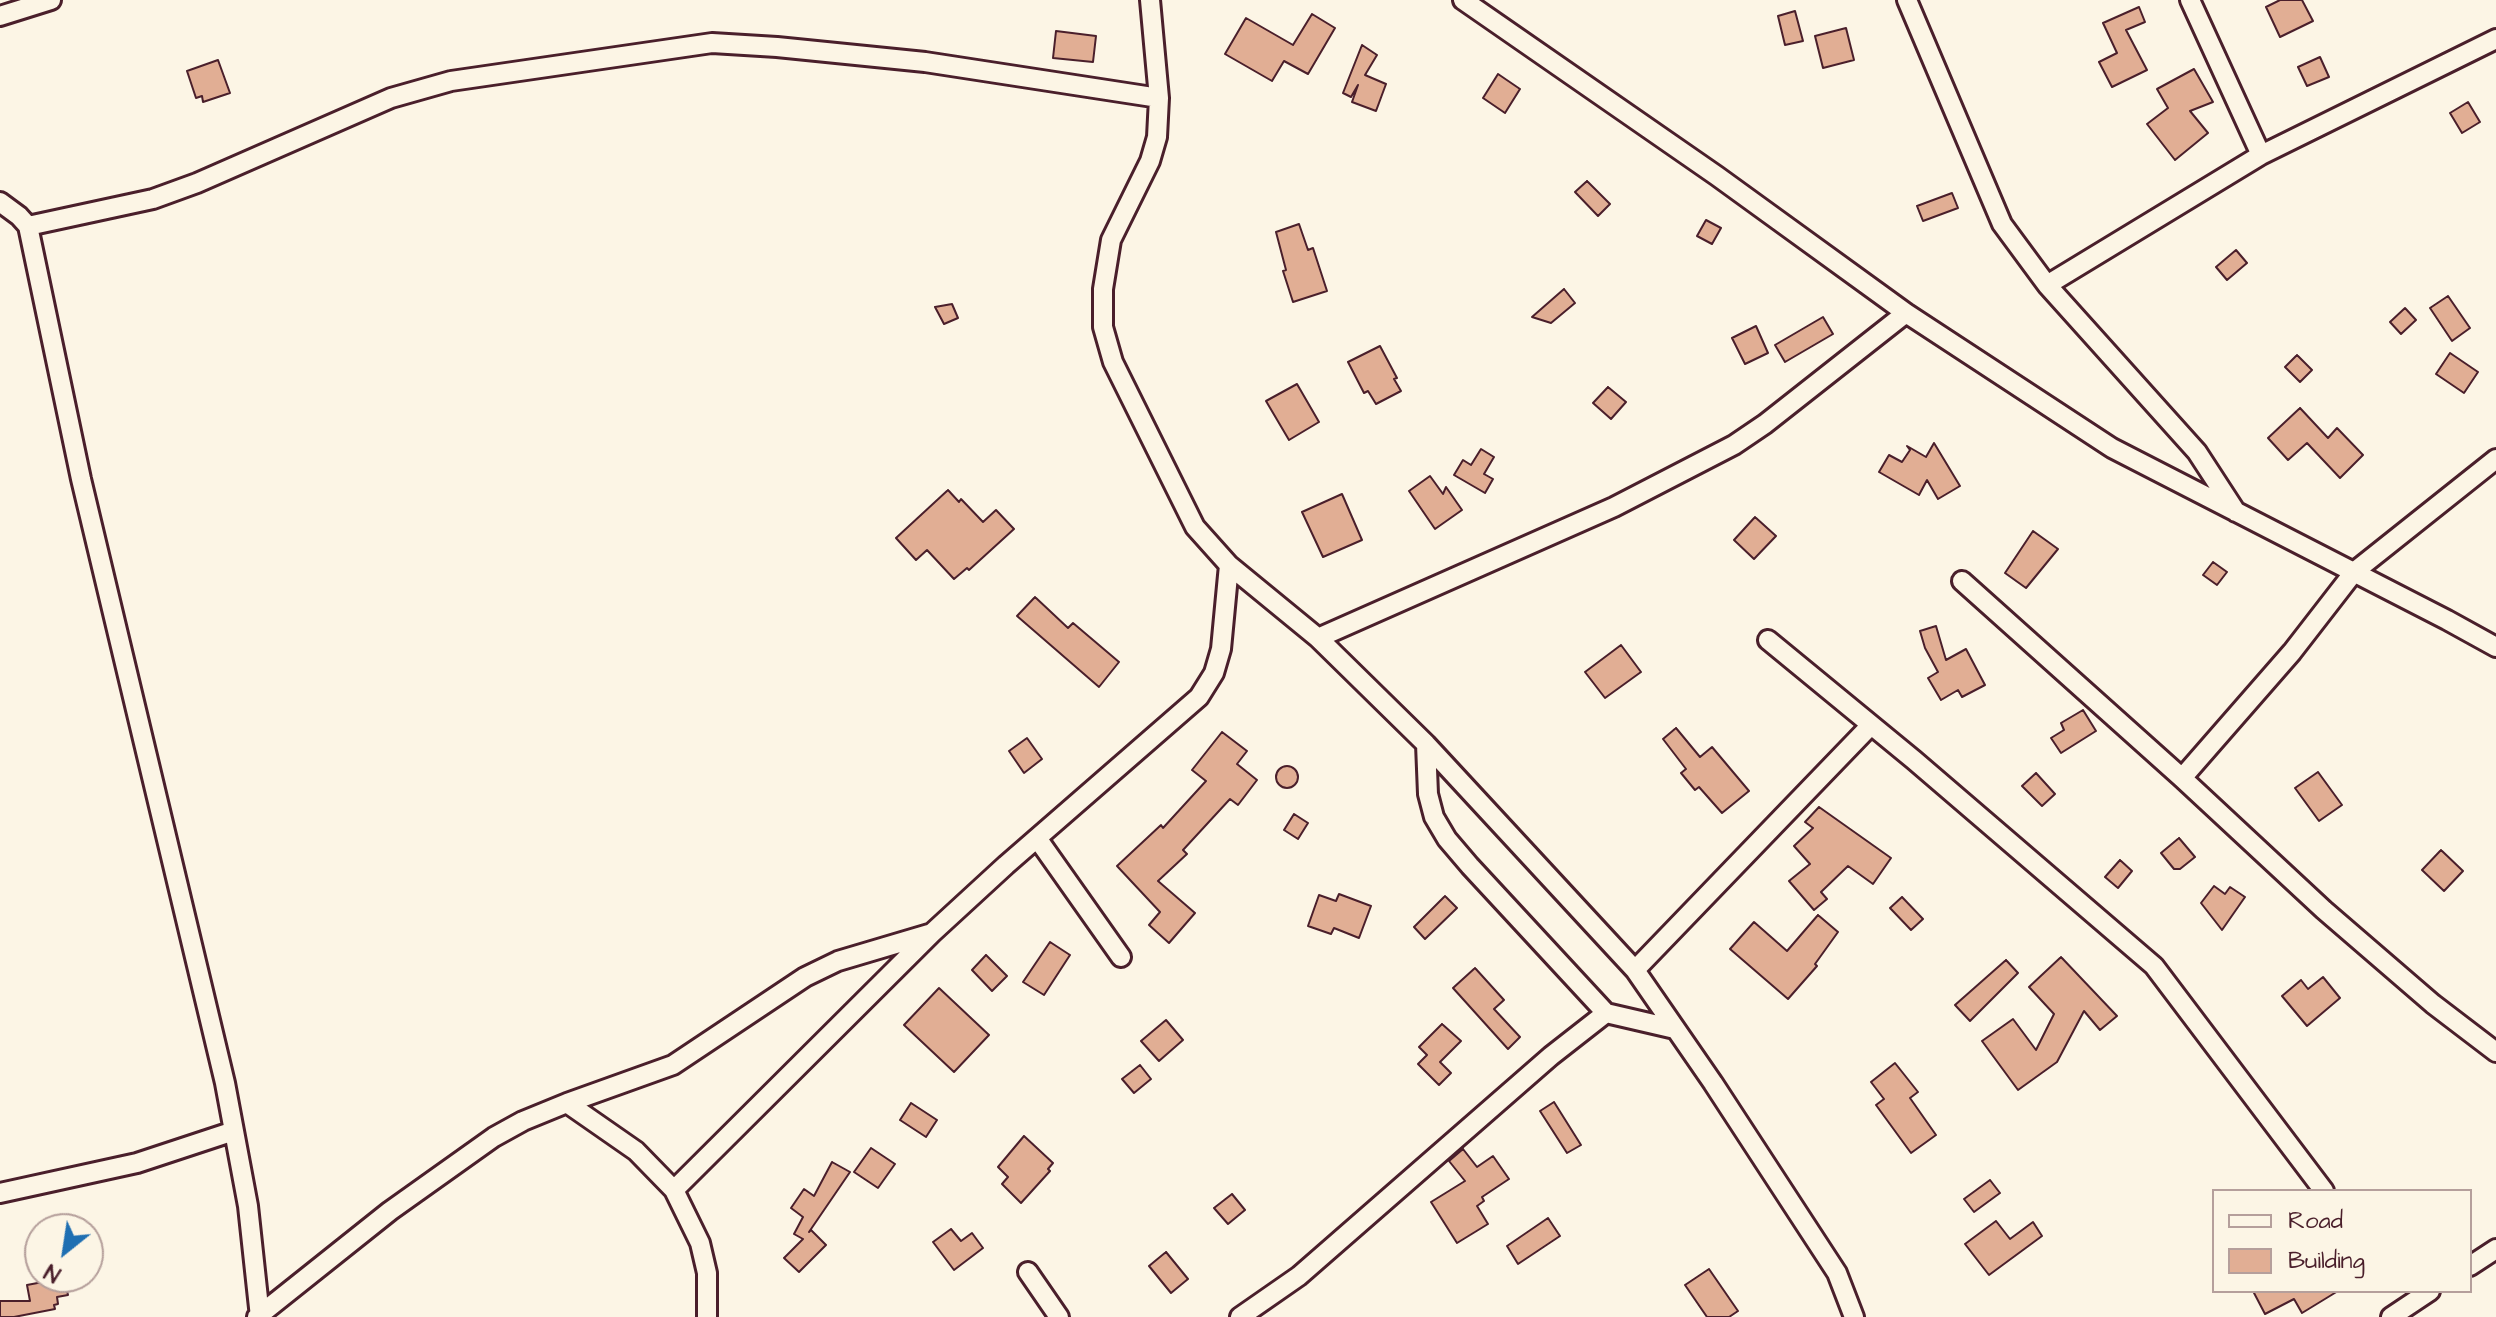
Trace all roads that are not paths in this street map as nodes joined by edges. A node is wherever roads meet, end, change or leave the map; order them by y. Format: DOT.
graph roads {
  1 [pos="51,0"];
  2 [pos="1150,0"];
  3 [pos="1463,0"];
  4 [pos="1907,0"];
  5 [pos="2190,0"];
  6 [pos="0,16"];
  7 [pos="2496,39"];
  8 [pos="1159,98"];
  9 [pos="2261,155"];
  10 [pos="0,202"];
  11 [pos="28,226"];
  12 [pos="2047,285"];
  13 [pos="1906,313"];
  14 [pos="2496,459"];
  15 [pos="2237,514"];
  16 [pos="1229,565"];
  17 [pos="2354,572"];
  18 [pos="1962,581"];
  19 [pos="1318,638"];
  20 [pos="1768,640"];
  21 [pos="2496,647"];
  22 [pos="1871,725"];
  23 [pos="1426,744"];
  24 [pos="2182,778"];
  25 [pos="1037,838"];
  26 [pos="932,933"];
  27 [pos="1121,957"];
  28 [pos="1635,970"];
  29 [pos="1606,1013"];
  30 [pos="1675,1029"];
  31 [pos="2496,1052"];
  32 [pos="567,1103"];
  33 [pos="234,1131"];
  34 [pos="2322,1189"];
  35 [pos="674,1190"];
  36 [pos="0,1193"];
  37 [pos="2496,1249"];
  38 [pos="2472,1265"];
  39 [pos="1028,1272"];
  40 [pos="2406,1297"];
  41 [pos="259,1316"];
  42 [pos="707,1317"];
  43 [pos="1059,1317"];
  44 [pos="1240,1317"];
  45 [pos="1854,1317"];
  46 [pos="2391,1317"];
  1 -- 6 [label="street"];
  2 -- 8 [label="street"];
  3 -- 13 [label="street"];
  4 -- 12 [label="street"];
  5 -- 9 [label="street"];
  7 -- 9 [label="street"];
  8 -- 11 [label="street"];
  8 -- 16 [label="street"];
  9 -- 12 [label="street"];
  10 -- 11 [label="street"];
  11 -- 33 [label="street"];
  12 -- 15 [label="street"];
  13 -- 15 [label="street"];
  13 -- 19 [label="street"];
  14 -- 17 [label="street"];
  15 -- 17 [label="street"];
  16 -- 19 [label="street"];
  16 -- 25 [label="street"];
  17 -- 21 [label="street"];
  17 -- 24 [label="street"];
  18 -- 24 [label="street"];
  19 -- 23 [label="street"];
  20 -- 22 [label="street"];
  22 -- 28 [label="street"];
  22 -- 34 [label="street"];
  23 -- 28 [label="street"];
  23 -- 29 [label="street"];
  24 -- 31 [label="street"];
  25 -- 26 [label="street"];
  25 -- 27 [label="street"];
  26 -- 32 [label="street"];
  26 -- 35 [label="street"];
  28 -- 30 [label="street"];
  29 -- 30 [label="street"];
  29 -- 44 [label="street"];
  30 -- 45 [label="street"];
  32 -- 35 [label="street"];
  32 -- 41 [label="street"];
  33 -- 36 [label="street"];
  33 -- 41 [label="street"];
  35 -- 42 [label="street"];
  37 -- 38 [label="street"];
  39 -- 43 [label="street"];
  40 -- 46 [label="street"];
}
